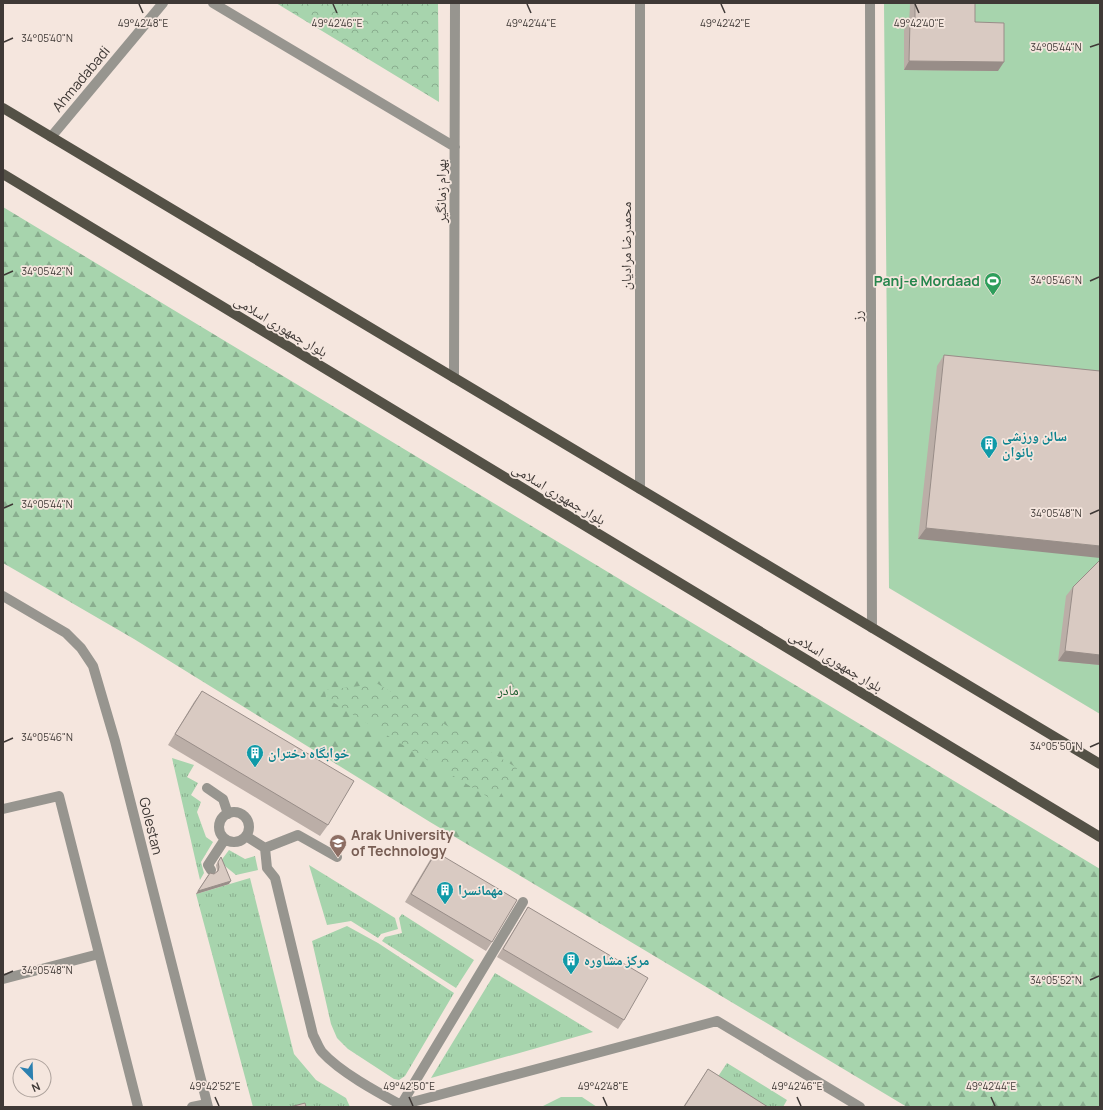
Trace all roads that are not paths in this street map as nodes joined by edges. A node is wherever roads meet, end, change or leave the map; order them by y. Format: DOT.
graph roads {
  1 [pos="163,3"];
  2 [pos="213,3"];
  3 [pos="455,3"];
  4 [pos="640,3"];
  5 [pos="870,3"];
  6 [pos="3,108"];
  7 [pos="51,137"];
  8 [pos="455,147"];
  9 [pos="3,174"];
  10 [pos="454,378"];
  11 [pos="640,489"];
  12 [pos="3,596"];
  13 [pos="872,628"];
  14 [pos="1100,764"];
  15 [pos="207,788"];
  16 [pos="3,809"];
  17 [pos="228,814"];
  18 [pos="246,836"];
  19 [pos="1100,837"];
  20 [pos="225,839"];
  21 [pos="265,848"];
  22 [pos="337,857"];
  23 [pos="211,870"];
  24 [pos="523,902"];
  25 [pos="99,954"];
  26 [pos="3,979"];
  27 [pos="207,1105"];
  28 [pos="400,1106"];
  29 [pos="138,1107"];
  30 [pos="192,1107"];
  31 [pos="860,1107"];
  1 -- 7 [label="street, Ahmadabadi"];
  2 -- 8 [label="street"];
  3 -- 8 [label="street, بهرام زمانگیر"];
  4 -- 11 [label="street, محمدرضا مرادیان"];
  5 -- 13 [label="street, رز"];
  6 -- 7 [label="main road"];
  7 -- 10 [label="main road"];
  8 -- 10 [label="street, بهرام زمانگیر"];
  9 -- 19 [label="main road, بلوار جمهوری اسلامی"];
  10 -- 11 [label="main road"];
  11 -- 13 [label="main road"];
  12 -- 27 [label="street, Golestan"];
  13 -- 14 [label="main road"];
  15 -- 17 [label="street"];
  16 -- 25 [label="street"];
  17 -- 18 [label="street"];
  17 -- 20 [label="street"];
  18 -- 20 [label="street"];
  18 -- 21 [label="street"];
  20 -- 23 [label="street"];
  21 -- 22 [label="street"];
  21 -- 28 [label="street"];
  24 -- 28 [label="street"];
  25 -- 26 [label="street"];
  25 -- 29 [label="street"];
  27 -- 30 [label="street"];
  28 -- 31 [label="street"];
}
